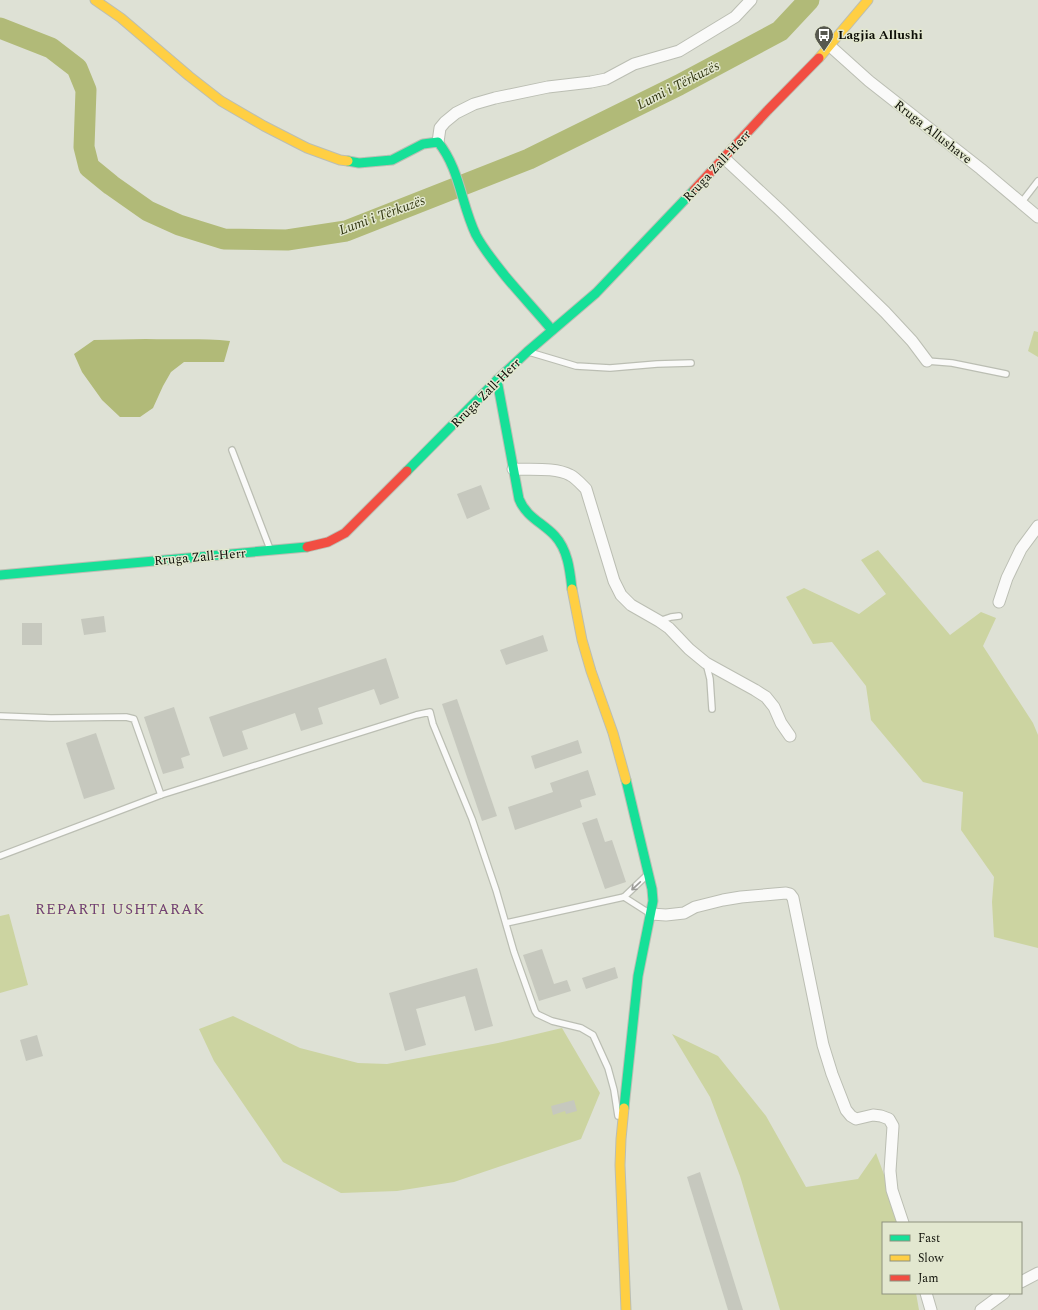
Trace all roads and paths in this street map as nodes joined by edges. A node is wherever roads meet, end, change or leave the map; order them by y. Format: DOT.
graph roads {
  1 [pos="95,0"];
  2 [pos="751,0"];
  3 [pos="868,0"];
  4 [pos="830,46"];
  5 [pos="438,142"];
  6 [pos="724,158"];
  7 [pos="1038,181"];
  8 [pos="1021,203"];
  9 [pos="1038,217"];
  10 [pos="552,330"];
  11 [pos="527,352"];
  12 [pos="928,361"];
  13 [pos="691,363"];
  14 [pos="1006,374"];
  15 [pos="497,380"];
  16 [pos="232,450"];
  17 [pos="513,469"];
  18 [pos="1038,526"];
  19 [pos="271,552"];
  20 [pos="0,576"];
  21 [pos="999,602"];
  22 [pos="679,616"];
  23 [pos="659,621"];
  24 [pos="706,663"];
  25 [pos="712,709"];
  26 [pos="0,716"];
  27 [pos="790,736"];
  28 [pos="161,796"];
  29 [pos="0,856"];
  30 [pos="648,875"];
  31 [pos="624,897"];
  32 [pos="651,914"];
  33 [pos="506,923"];
  34 [pos="621,1139"];
  35 [pos="903,1222"];
  36 [pos="1038,1273"];
  37 [pos="1022,1281"];
  38 [pos="926,1294"];
  39 [pos="1003,1294"];
  40 [pos="626,1310"];
  41 [pos="931,1310"];
  42 [pos="981,1310"];
  1 -- 5 [label="street"];
  2 -- 5 [label="street"];
  3 -- 4 [label="street, Rruga Zall-Herr"];
  4 -- 6 [label="street, Rruga Zall-Herr"];
  4 -- 8 [label="street, Rruga Allushave"];
  5 -- 10 [label="street"];
  6 -- 10 [label="street, Rruga Zall-Herr"];
  6 -- 12 [label="street"];
  7 -- 8 [label="lane"];
  8 -- 9 [label="street, Rruga Allushave"];
  10 -- 11 [label="street, Rruga Zall-Herr"];
  11 -- 13 [label="lane"];
  11 -- 15 [label="street, Rruga Zall-Herr"];
  12 -- 14 [label="lane"];
  15 -- 17 [label="street"];
  15 -- 19 [label="street, Rruga Zall-Herr"];
  16 -- 19 [label="lane"];
  17 -- 23 [label="street"];
  17 -- 30 [label="street"];
  18 -- 21 [label="street"];
  19 -- 20 [label="street, Rruga Zall-Herr"];
  22 -- 23 [label="lane"];
  23 -- 24 [label="street"];
  24 -- 25 [label="lane"];
  24 -- 27 [label="street"];
  26 -- 28 [label="lane"];
  28 -- 29 [label="lane"];
  28 -- 33 [label="lane"];
  30 -- 31 [label="lane, one-way"];
  30 -- 32 [label="street"];
  31 -- 32 [label="lane"];
  31 -- 33 [label="lane"];
  32 -- 34 [label="street"];
  32 -- 35 [label="street"];
  33 -- 34 [label="lane"];
  34 -- 40 [label="street"];
  36 -- 37 [label="street"];
  38 -- 41 [label="street"];
  39 -- 42 [label="street"];
}
